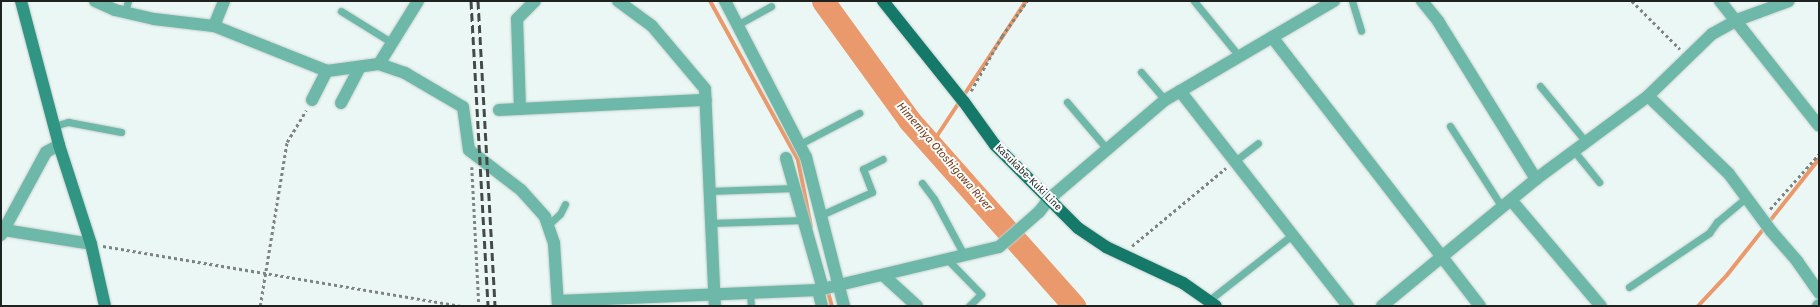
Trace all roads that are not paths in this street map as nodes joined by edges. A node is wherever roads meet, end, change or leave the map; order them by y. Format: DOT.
graph roads {
  1 [pos="21,1"];
  2 [pos="95,1"];
  3 [pos="224,1"];
  4 [pos="230,1"];
  5 [pos="418,1"];
  6 [pos="535,1"];
  7 [pos="724,1"];
  8 [pos="883,1"];
  9 [pos="1194,1"];
  10 [pos="1334,1"];
  11 [pos="1352,1"];
  12 [pos="1422,1"];
  13 [pos="1720,1"];
  14 [pos="1790,1"];
  15 [pos="621,2"];
  16 [pos="771,6"];
  17 [pos="126,7"];
  18 [pos="341,11"];
  19 [pos="1737,20"];
  20 [pos="737,25"];
  21 [pos="214,26"];
  22 [pos="1362,31"];
  23 [pos="1272,37"];
  24 [pos="391,42"];
  25 [pos="1239,56"];
  26 [pos="379,64"];
  27 [pos="360,67"];
  28 [pos="327,71"];
  29 [pos="1141,72"];
  30 [pos="1540,86"];
  31 [pos="1180,91"];
  32 [pos="1648,96"];
  33 [pos="312,100"];
  34 [pos="706,100"];
  35 [pos="1165,100"];
  36 [pos="1067,102"];
  37 [pos="341,103"];
  38 [pos="520,109"];
  39 [pos="499,110"];
  40 [pos="859,113"];
  41 [pos="54,126"];
  42 [pos="1450,126"];
  43 [pos="1819,126"];
  44 [pos="121,132"];
  45 [pos="1586,142"];
  46 [pos="1258,143"];
  47 [pos="800,144"];
  48 [pos="59,145"];
  49 [pos="1107,149"];
  50 [pos="1574,151"];
  51 [pos="786,158"];
  52 [pos="883,159"];
  53 [pos="1235,161"];
  54 [pos="1536,180"];
  55 [pos="1599,182"];
  56 [pos="922,183"];
  57 [pos="795,188"];
  58 [pos="709,191"];
  59 [pos="1049,198"];
  60 [pos="1746,198"];
  61 [pos="1507,203"];
  62 [pos="565,204"];
  63 [pos="821,214"];
  64 [pos="804,220"];
  65 [pos="711,223"];
  66 [pos="548,225"];
  67 [pos="3,233"];
  68 [pos="1292,235"];
  69 [pos="91,244"];
  70 [pos="964,255"];
  71 [pos="1443,256"];
  72 [pos="947,259"];
  73 [pos="883,275"];
  74 [pos="838,285"];
  75 [pos="1629,288"];
  76 [pos="820,289"];
  77 [pos="750,293"];
  78 [pos="1819,293"];
  79 [pos="714,300"];
  80 [pos="1212,303"];
  81 [pos="558,304"];
  82 [pos="105,306"];
  83 [pos="751,306"];
  84 [pos="822,306"];
  85 [pos="844,306"];
  86 [pos="917,306"];
  87 [pos="970,306"];
  88 [pos="1348,306"];
  89 [pos="1382,306"];
  90 [pos="1480,306"];
  91 [pos="1601,306"];
  1 -- 41 [label="street"];
  2 -- 17 [label="street"];
  3 -- 21 [label="street"];
  4 -- 21 [label="lane"];
  5 -- 24 [label="street"];
  6 -- 38 [label="street"];
  7 -- 20 [label="street"];
  8 -- 59 [label="main road, Kasukabe-Kuki Line"];
  9 -- 25 [label="lane"];
  10 -- 23 [label="street"];
  11 -- 22 [label="lane"];
  12 -- 54 [label="street"];
  13 -- 19 [label="street"];
  14 -- 19 [label="street"];
  15 -- 34 [label="street"];
  16 -- 20 [label="lane"];
  17 -- 21 [label="street"];
  18 -- 24 [label="lane"];
  19 -- 32 [label="street"];
  19 -- 43 [label="street"];
  20 -- 47 [label="street"];
  21 -- 28 [label="street"];
  23 -- 25 [label="street"];
  23 -- 71 [label="street"];
  24 -- 26 [label="street"];
  25 -- 31 [label="street"];
  26 -- 27 [label="street"];
  26 -- 66 [label="street"];
  27 -- 28 [label="street"];
  27 -- 37 [label="street"];
  28 -- 33 [label="street"];
  29 -- 35 [label="lane"];
  30 -- 45 [label="lane"];
  31 -- 35 [label="street"];
  31 -- 53 [label="street"];
  32 -- 45 [label="street"];
  32 -- 60 [label="street"];
  34 -- 38 [label="street"];
  34 -- 58 [label="street"];
  35 -- 49 [label="street"];
  36 -- 49 [label="lane"];
  38 -- 39 [label="street"];
  40 -- 47 [label="lane"];
  41 -- 44 [label="lane"];
  41 -- 48 [label="street"];
  42 -- 61 [label="lane"];
  45 -- 50 [label="street"];
  46 -- 53 [label="lane"];
  47 -- 63 [label="street"];
  48 -- 67 [label="street"];
  48 -- 69 [label="street"];
  49 -- 59 [label="street"];
  50 -- 54 [label="street"];
  50 -- 55 [label="lane"];
  51 -- 57 [label="street"];
  52 -- 63 [label="lane"];
  53 -- 68 [label="street"];
  54 -- 61 [label="street"];
  56 -- 70 [label="lane"];
  57 -- 58 [label="lane"];
  57 -- 64 [label="street"];
  58 -- 65 [label="street"];
  59 -- 70 [label="street"];
  59 -- 80 [label="main road, Kasukabe-Kuki Line"];
  60 -- 75 [label="lane"];
  60 -- 78 [label="street"];
  61 -- 71 [label="street"];
  61 -- 91 [label="street"];
  62 -- 66 [label="lane"];
  63 -- 74 [label="street"];
  64 -- 65 [label="lane"];
  64 -- 76 [label="street"];
  65 -- 79 [label="street"];
  66 -- 81 [label="street"];
  67 -- 69 [label="street"];
  68 -- 80 [label="lane"];
  68 -- 88 [label="street"];
  69 -- 82 [label="street"];
  70 -- 72 [label="street"];
  71 -- 89 [label="street"];
  71 -- 90 [label="street"];
  72 -- 73 [label="street"];
  72 -- 87 [label="lane"];
  73 -- 74 [label="street"];
  73 -- 86 [label="street"];
  74 -- 76 [label="street"];
  74 -- 85 [label="street"];
  76 -- 77 [label="street"];
  76 -- 84 [label="street"];
  77 -- 79 [label="street"];
  77 -- 83 [label="lane"];
  79 -- 81 [label="street"];
}
